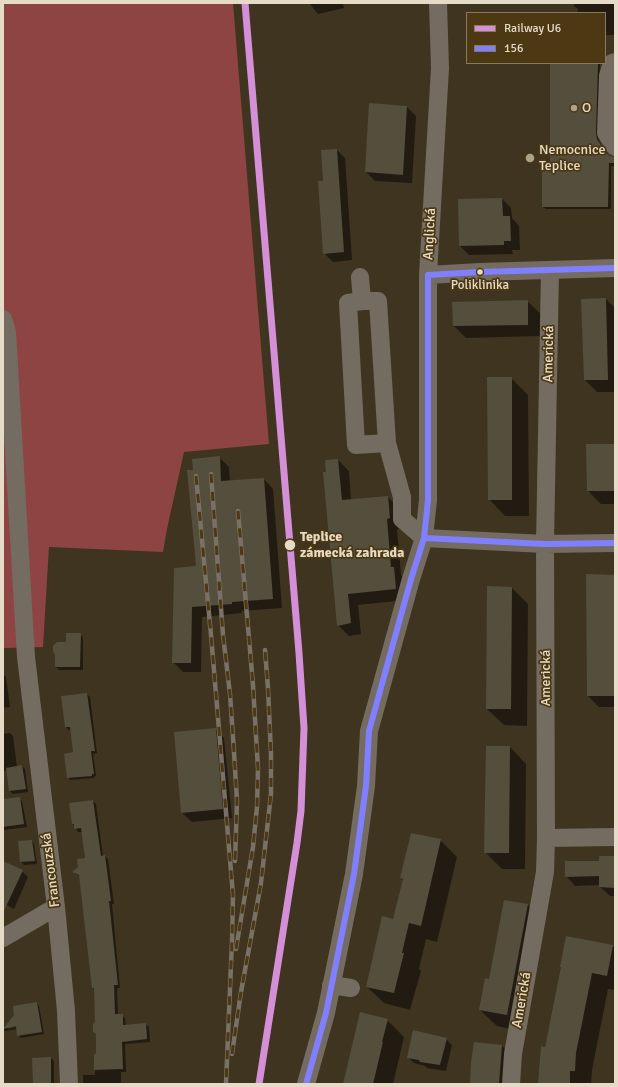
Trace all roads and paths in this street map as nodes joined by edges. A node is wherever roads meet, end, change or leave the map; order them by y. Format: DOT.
graph roads {
  1 [pos="438,3"];
  2 [pos="615,62"];
  3 [pos="615,147"];
  4 [pos="615,268"];
  5 [pos="550,270"];
  6 [pos="428,275"];
  7 [pos="360,277"];
  8 [pos="362,301"];
  9 [pos="3,319"];
  10 [pos="388,443"];
  11 [pos="424,538"];
  12 [pos="615,543"];
  13 [pos="545,544"];
  14 [pos="546,838"];
  15 [pos="615,838"];
  16 [pos="56,907"];
  17 [pos="3,938"];
  18 [pos="331,985"];
  19 [pos="351,988"];
  20 [pos="69,1084"];
  21 [pos="306,1084"];
  22 [pos="511,1084"];
  1 -- 6 [label="street, Anglická"];
  2 -- 3 [label="street"];
  4 -- 5 [label="street"];
  5 -- 6 [label="street"];
  5 -- 13 [label="street, Americká"];
  6 -- 11 [label="street, Anglická"];
  7 -- 8 [label="street"];
  8 -- 10 [label="street"];
  8 -- 10 [label="street"];
  9 -- 16 [label="street, Francouzská"];
  10 -- 11 [label="street"];
  11 -- 13 [label="street"];
  11 -- 18 [label="street, Anglická"];
  12 -- 13 [label="street"];
  13 -- 14 [label="street, Americká"];
  14 -- 15 [label="street"];
  14 -- 22 [label="street, Americká"];
  16 -- 17 [label="street"];
  16 -- 20 [label="street, Francouzská"];
  18 -- 19 [label="street"];
  18 -- 21 [label="street, Anglická"];
}
